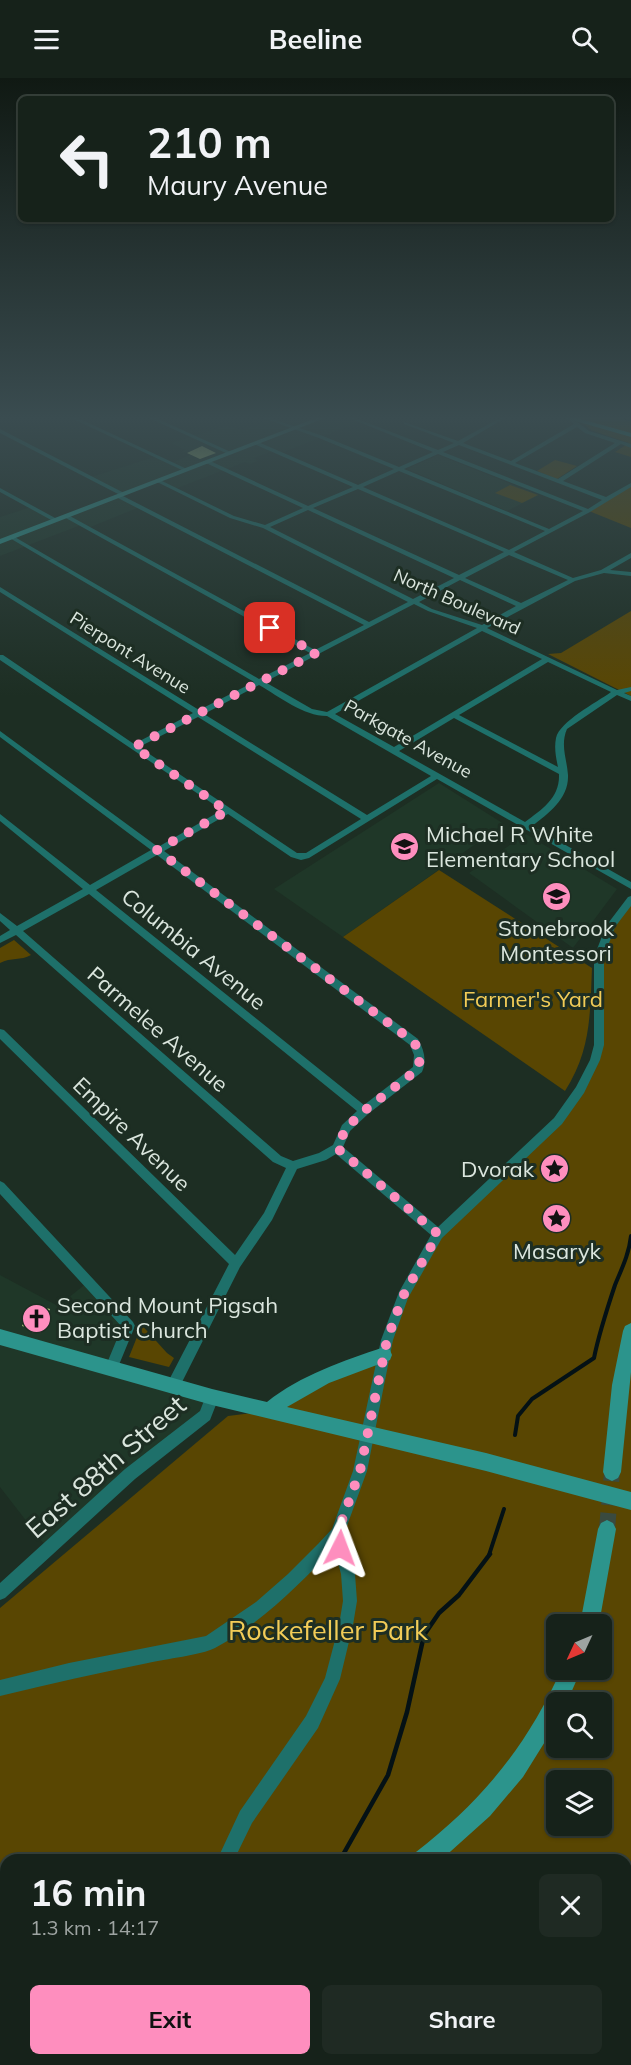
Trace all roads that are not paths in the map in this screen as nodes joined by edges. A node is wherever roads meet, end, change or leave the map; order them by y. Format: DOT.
graph roads {
  1 [pos="38,511"];
  2 [pos="80,511"];
  3 [pos="151,511"];
  4 [pos="219,511"];
  5 [pos="302,511"];
  6 [pos="314,511"];
  7 [pos="412,511"];
  8 [pos="501,511"];
  9 [pos="585,511"];
  10 [pos="588,512"];
  11 [pos="66,516"];
  12 [pos="55,520"];
  13 [pos="266,527"];
  14 [pos="550,531"];
  15 [pos="11,537"];
  16 [pos="0,542"];
  17 [pos="509,553"];
  18 [pos="631,555"];
  19 [pos="603,572"];
  20 [pos="631,574"];
  21 [pos="460,578"];
  22 [pos="573,580"];
  23 [pos="0,589"];
  24 [pos="414,601"];
  25 [pos="521,606"];
  26 [pos="370,625"];
  27 [pos="483,628"];
  28 [pos="316,653"];
  29 [pos="0,657"];
  30 [pos="548,659"];
  31 [pos="259,682"];
  32 [pos="631,689"];
  33 [pos="617,692"];
  34 [pos="631,699"];
  35 [pos="198,714"];
  36 [pos="329,714"];
  37 [pos="454,715"];
  38 [pos="0,733"];
  39 [pos="134,747"];
  40 [pos="395,750"];
  41 [pos="564,774"];
  42 [pos="438,775"];
  43 [pos="227,811"];
  44 [pos="0,817"];
  45 [pos="367,819"];
  46 [pos="526,826"];
  47 [pos="157,850"];
  48 [pos="631,886"];
  49 [pos="89,889"];
  50 [pos="631,899"];
  51 [pos="0,916"];
  52 [pos="17,931"];
  53 [pos="0,940"];
  54 [pos="0,1033"];
  55 [pos="364,1111"];
  56 [pos="337,1148"];
  57 [pos="293,1166"];
  58 [pos="0,1186"];
  59 [pos="438,1234"];
  60 [pos="236,1263"];
  61 [pos="631,1331"];
  62 [pos="0,1337"];
  63 [pos="384,1355"];
  64 [pos="111,1368"];
  65 [pos="173,1386"];
  66 [pos="212,1397"];
  67 [pos="268,1411"];
  68 [pos="368,1435"];
  69 [pos="612,1472"];
  70 [pos="631,1501"];
  71 [pos="607,1529"];
  72 [pos="337,1534"];
  73 [pos="0,1593"];
  74 [pos="591,1614"];
  75 [pos="0,1688"];
  76 [pos="546,1723"];
  77 [pos="228,1854"];
  78 [pos="431,1854"];
  1 -- 12 [label="street"];
  2 -- 11 [label="main road"];
  3 -- 26 [label="street"];
  4 -- 13 [label="street, North Boulevard"];
  5 -- 13 [label="street"];
  6 -- 21 [label="street"];
  7 -- 17 [label="street"];
  8 -- 14 [label="street"];
  9 -- 10 [label="street"];
  10 -- 14 [label="street"];
  11 -- 12 [label="main road"];
  11 -- 28 [label="street"];
  12 -- 15 [label="main road"];
  13 -- 24 [label="street, North Boulevard"];
  14 -- 17 [label="street"];
  15 -- 16 [label="main road"];
  15 -- 31 [label="street, Parkgate Avenue"];
  17 -- 21 [label="street"];
  17 -- 22 [label="street"];
  18 -- 19 [label="street"];
  19 -- 20 [label="street"];
  19 -- 22 [label="street"];
  21 -- 24 [label="street"];
  21 -- 25 [label="street"];
  22 -- 25 [label="street"];
  23 -- 35 [label="street, Pierpont Avenue"];
  24 -- 26 [label="street"];
  24 -- 27 [label="street, North Boulevard"];
  25 -- 27 [label="street"];
  26 -- 28 [label="street"];
  27 -- 30 [label="street, North Boulevard"];
  27 -- 36 [label="street"];
  28 -- 31 [label="street"];
  29 -- 39 [label="street"];
  30 -- 33 [label="street, North Boulevard"];
  30 -- 37 [label="street"];
  31 -- 35 [label="street"];
  31 -- 36 [label="street, Parkgate Avenue"];
  32 -- 33 [label="street"];
  33 -- 34 [label="street, North Boulevard"];
  33 -- 41 [label="street"];
  35 -- 39 [label="street"];
  35 -- 45 [label="street, Pierpont Avenue"];
  36 -- 40 [label="street, Parkgate Avenue"];
  37 -- 40 [label="street"];
  37 -- 41 [label="street"];
  38 -- 47 [label="street"];
  39 -- 43 [label="street"];
  40 -- 42 [label="street, Parkgate Avenue"];
  41 -- 46 [label="street"];
  42 -- 45 [label="street"];
  42 -- 46 [label="street, Parkgate Avenue"];
  43 -- 45 [label="street"];
  43 -- 47 [label="street"];
  44 -- 49 [label="street, Columbia Avenue"];
  46 -- 48 [label="street, Parkgate Avenue"];
  47 -- 49 [label="street"];
  47 -- 55 [label="street"];
  49 -- 52 [label="street"];
  49 -- 55 [label="street, Columbia Avenue"];
  50 -- 59 [label="street"];
  51 -- 52 [label="street, Parmelee Avenue"];
  52 -- 53 [label="street"];
  52 -- 57 [label="street, Parmelee Avenue"];
  54 -- 60 [label="street, Empire Avenue"];
  55 -- 56 [label="street"];
  56 -- 57 [label="street"];
  56 -- 59 [label="street"];
  57 -- 60 [label="street"];
  58 -- 64 [label="street"];
  59 -- 63 [label="street"];
  60 -- 65 [label="street"];
  61 -- 69 [label="main road"];
  62 -- 64 [label="main road"];
  63 -- 67 [label="main road"];
  63 -- 68 [label="street"];
  64 -- 65 [label="main road"];
  65 -- 66 [label="main road"];
  66 -- 67 [label="main road"];
  66 -- 73 [label="street, East 88th Street"];
  67 -- 68 [label="main road"];
  68 -- 70 [label="main road"];
  68 -- 72 [label="street"];
  71 -- 74 [label="main road"];
  72 -- 75 [label="street"];
  72 -- 77 [label="street"];
  76 -- 78 [label="main road"];
}
